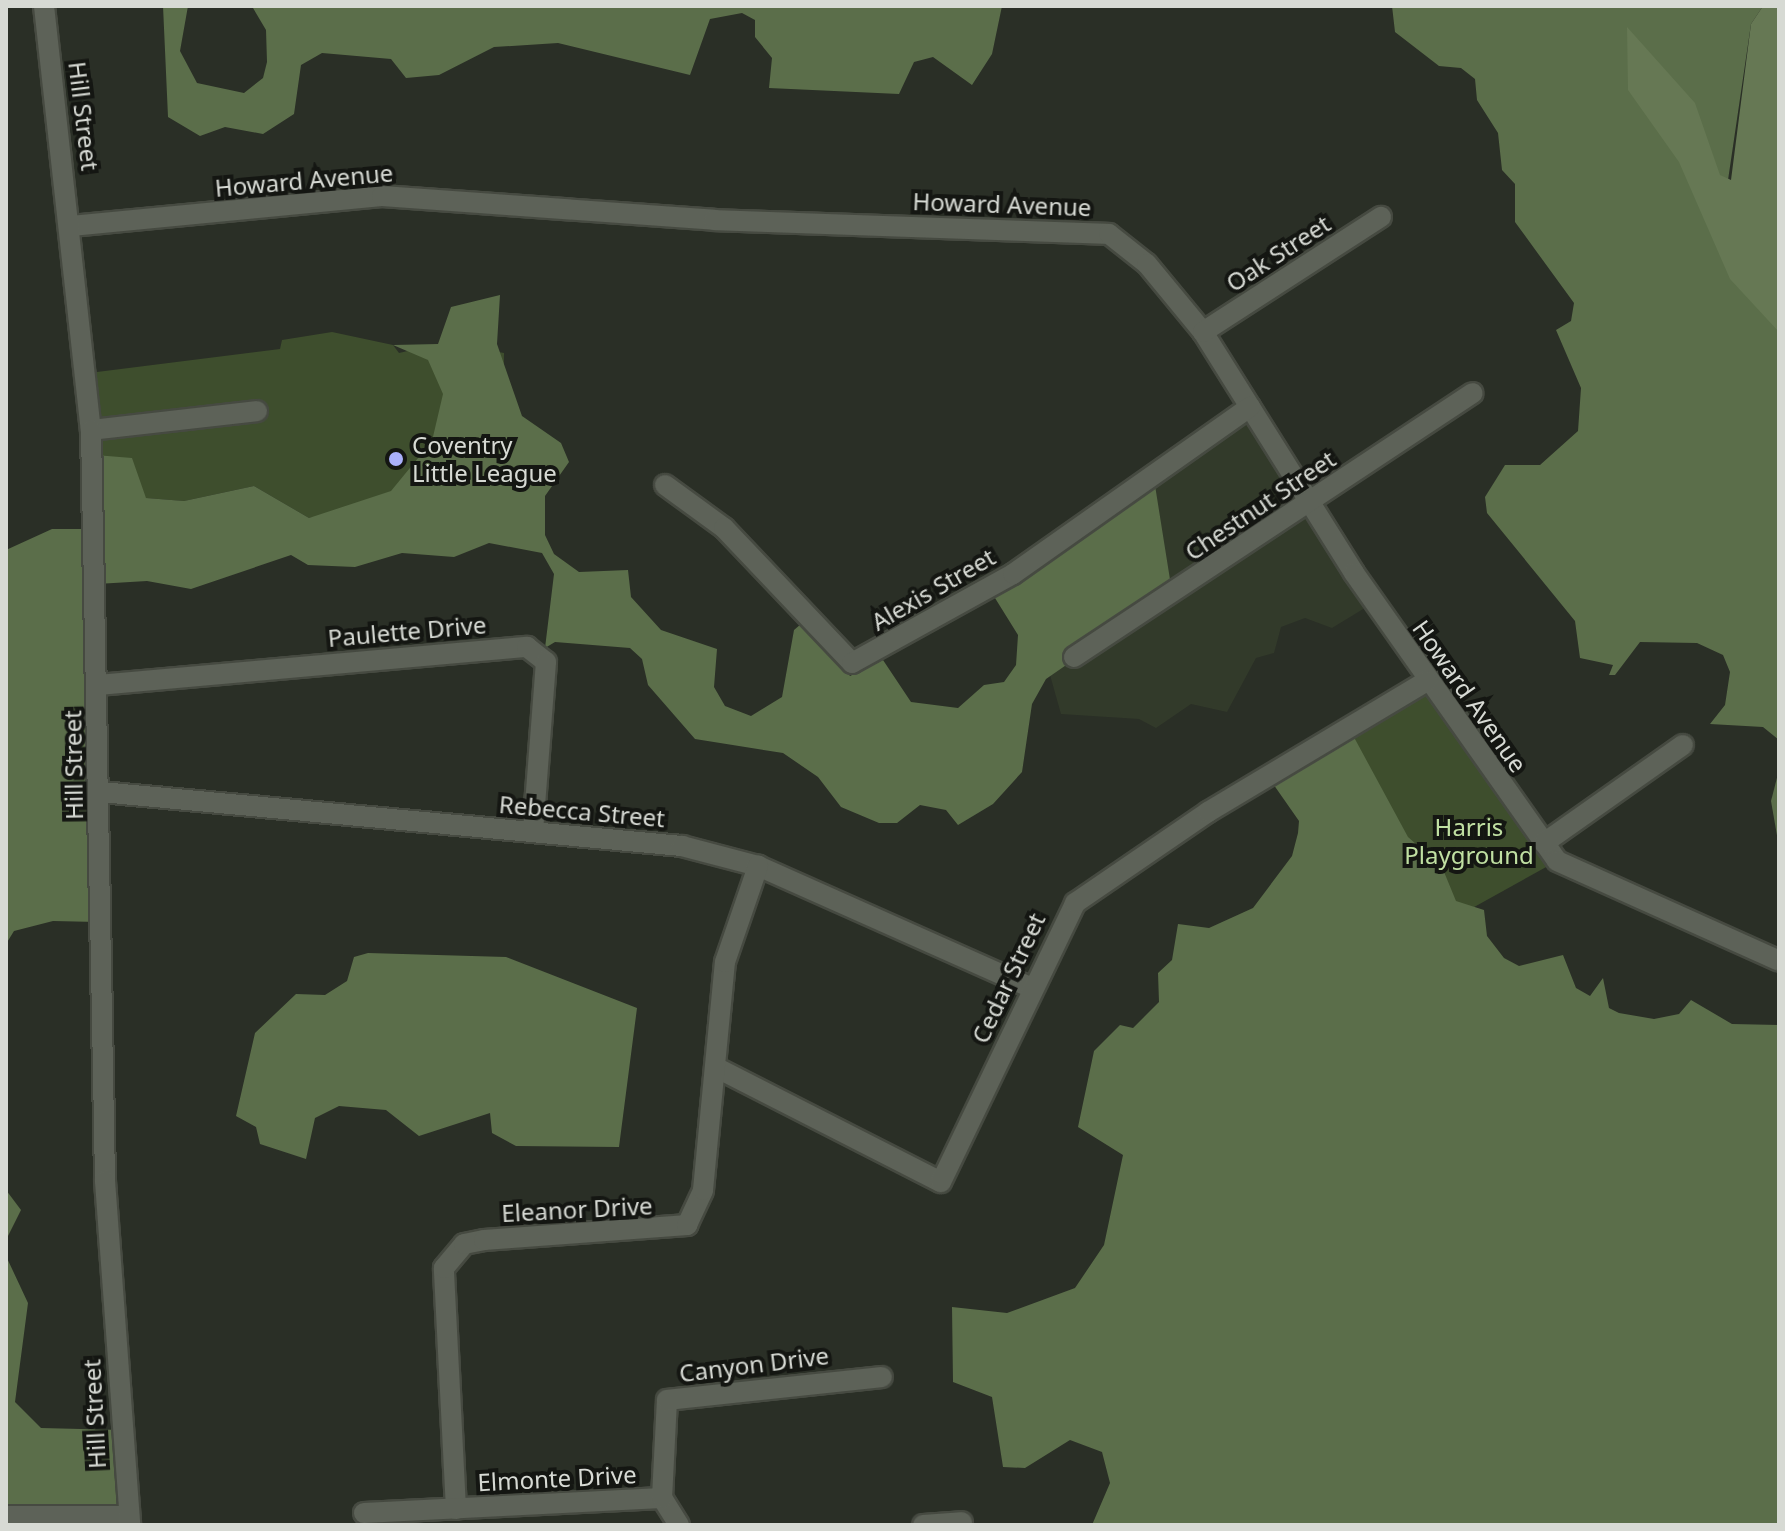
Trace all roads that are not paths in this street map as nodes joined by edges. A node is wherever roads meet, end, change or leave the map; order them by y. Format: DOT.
graph roads {
  1 [pos="44,6"];
  2 [pos="1381,217"];
  3 [pos="71,226"];
  4 [pos="1203,332"];
  5 [pos="1473,393"];
  6 [pos="1250,407"];
  7 [pos="257,411"];
  8 [pos="91,430"];
  9 [pos="665,485"];
  10 [pos="1312,502"];
  11 [pos="1074,657"];
  12 [pos="1427,681"];
  13 [pos="98,685"];
  14 [pos="1683,745"];
  15 [pos="101,792"];
  16 [pos="533,832"];
  17 [pos="1544,843"];
  18 [pos="758,866"];
  19 [pos="1779,961"];
  20 [pos="1032,988"];
  21 [pos="717,1068"];
  22 [pos="882,1377"];
  23 [pos="662,1498"];
  24 [pos="456,1509"];
  25 [pos="364,1513"];
  26 [pos="6,1516"];
  27 [pos="128,1520"];
  28 [pos="962,1522"];
  29 [pos="679,1525"];
  30 [pos="923,1525"];
  1 -- 3 [label="street, Hill Street"];
  2 -- 4 [label="street, Oak Street"];
  3 -- 4 [label="street, Howard Avenue"];
  3 -- 8 [label="street, Hill Street"];
  4 -- 6 [label="street, Howard Avenue"];
  5 -- 10 [label="street, Chestnut Street"];
  6 -- 9 [label="street, Alexis Street"];
  6 -- 10 [label="street, Howard Avenue"];
  7 -- 8 [label="street"];
  8 -- 13 [label="street, Hill Street"];
  10 -- 11 [label="street, Chestnut Street"];
  10 -- 12 [label="street, Howard Avenue"];
  12 -- 17 [label="street, Howard Avenue"];
  12 -- 20 [label="street, Cedar Street"];
  13 -- 15 [label="street, Hill Street"];
  13 -- 16 [label="street, Paulette Drive"];
  14 -- 17 [label="street"];
  15 -- 16 [label="street, Rebecca Street"];
  15 -- 27 [label="street, Hill Street"];
  16 -- 18 [label="street, Rebecca Street"];
  17 -- 19 [label="street, Howard Avenue"];
  18 -- 20 [label="street, Rebecca Street"];
  18 -- 21 [label="street, Eleanor Drive"];
  20 -- 21 [label="street, Cedar Street"];
  21 -- 24 [label="street, Eleanor Drive"];
  22 -- 23 [label="street, Canyon Drive"];
  23 -- 24 [label="street, Elmonte Drive"];
  23 -- 29 [label="street"];
  24 -- 25 [label="street"];
  26 -- 27 [label="street"];
  28 -- 30 [label="street"];
}
